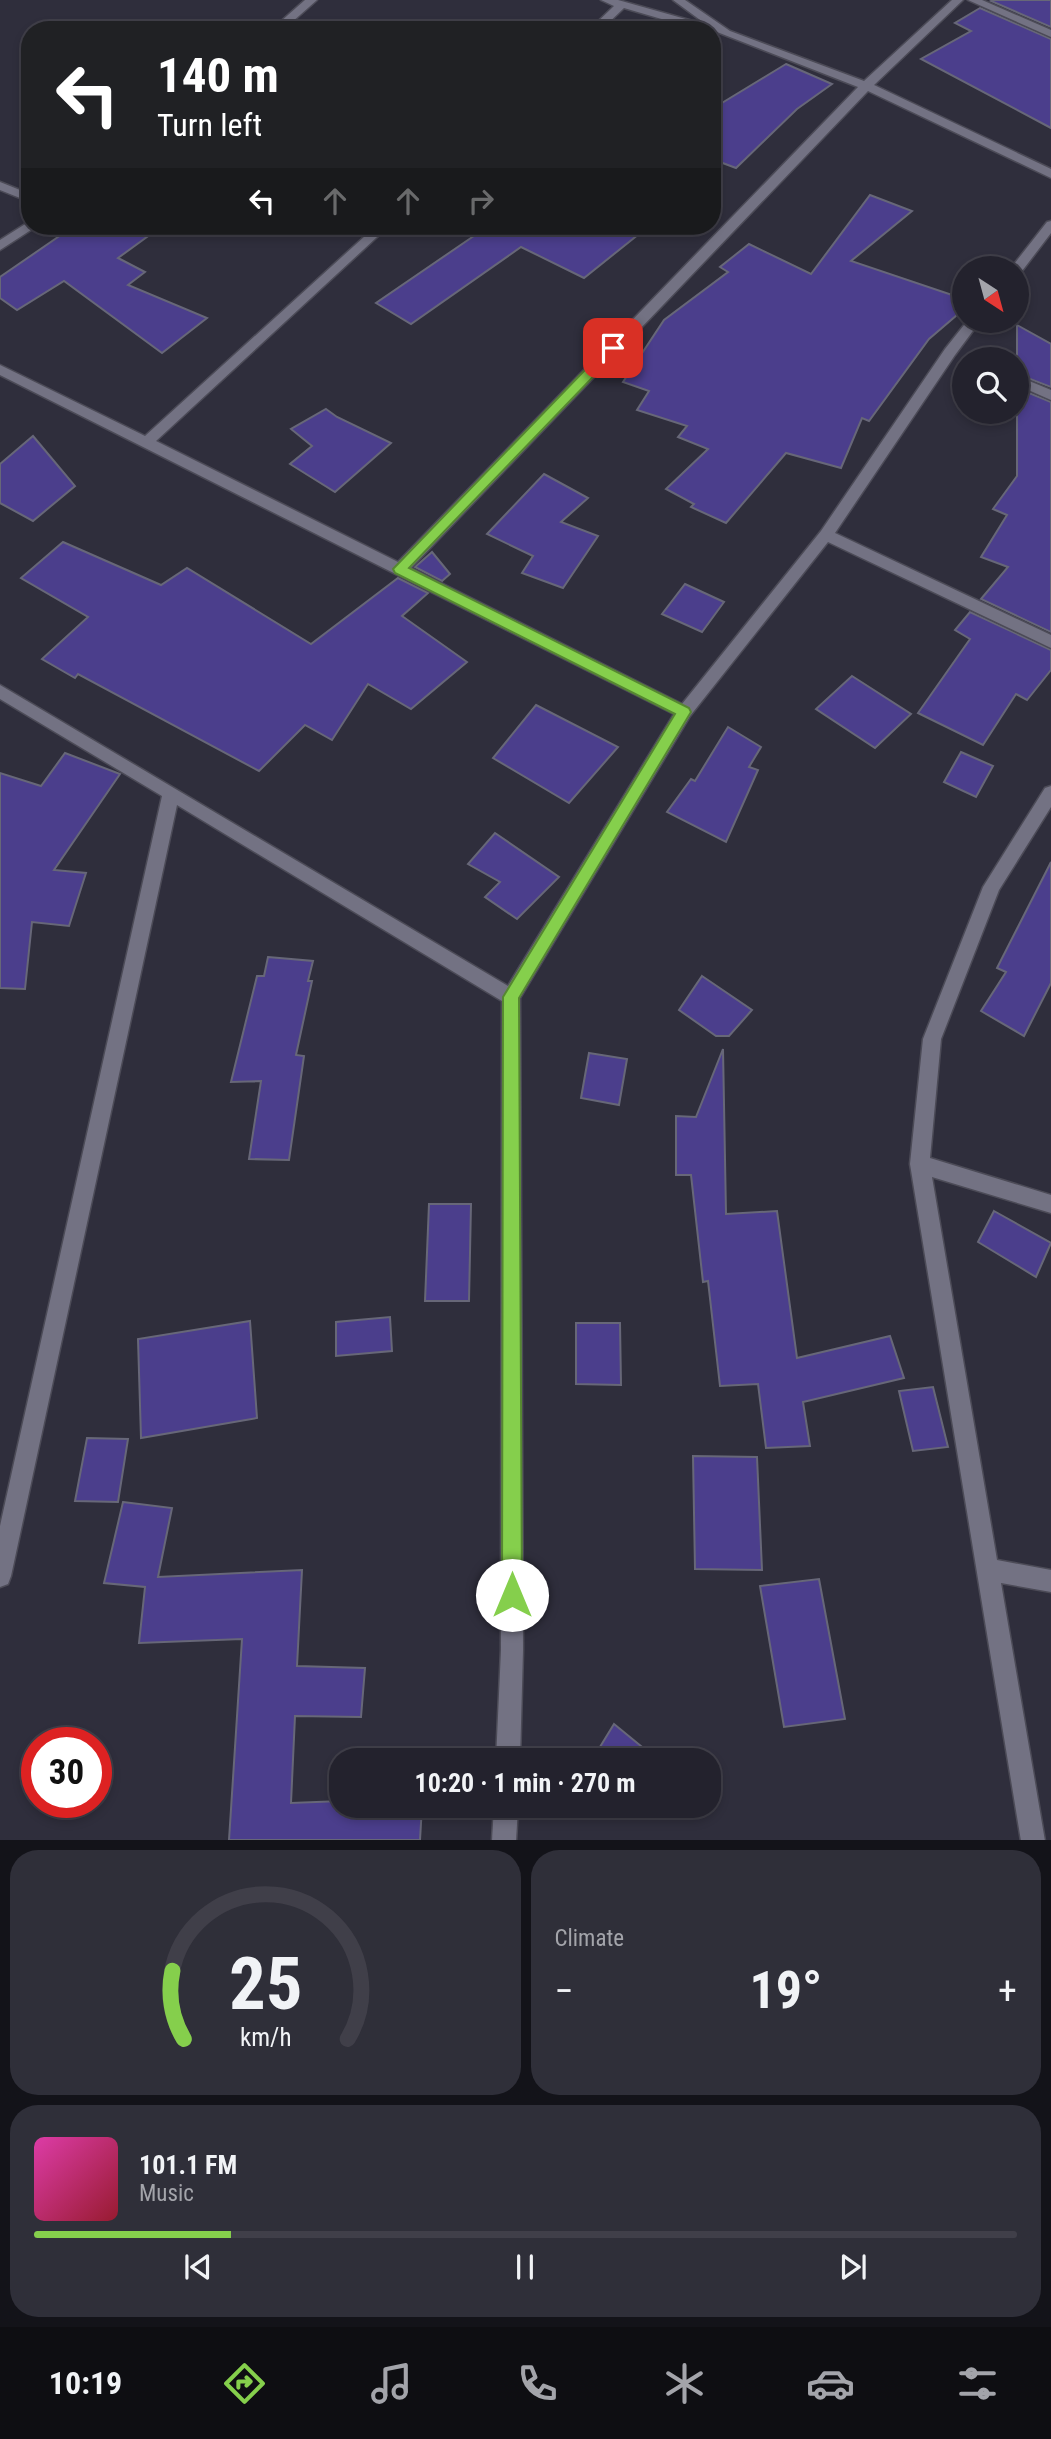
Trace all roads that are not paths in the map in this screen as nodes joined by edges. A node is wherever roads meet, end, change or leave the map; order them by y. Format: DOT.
graph roads {
  1 [pos="312,0"];
  2 [pos="606,0"];
  3 [pos="678,0"];
  4 [pos="958,0"];
  5 [pos="973,0"];
  6 [pos="621,5"];
  7 [pos="287,21"];
  8 [pos="604,21"];
  9 [pos="681,21"];
  10 [pos="709,21"];
  11 [pos="721,30"];
  12 [pos="721,32"];
  13 [pos="726,33"];
  14 [pos="1051,34"];
  15 [pos="866,86"];
  16 [pos="1051,174"];
  17 [pos="0,186"];
  18 [pos="21,194"];
  19 [pos="1051,225"];
  20 [pos="21,231"];
  21 [pos="373,235"];
  22 [pos="0,246"];
  23 [pos="1026,256"];
  24 [pos="952,363"];
  25 [pos="0,369"];
  26 [pos="1029,385"];
  27 [pos="1051,395"];
  28 [pos="147,442"];
  29 [pos="826,535"];
  30 [pos="400,569"];
  31 [pos="1051,642"];
  32 [pos="0,691"];
  33 [pos="684,712"];
  34 [pos="171,793"];
  35 [pos="1051,793"];
  36 [pos="511,997"];
  37 [pos="920,1164"];
  38 [pos="1051,1203"];
  39 [pos="987,1569"];
  40 [pos="0,1576"];
  41 [pos="1051,1581"];
  42 [pos="508,1748"];
  43 [pos="505,1818"];
  44 [pos="504,1840"];
  45 [pos="1032,1840"];
  1 -- 7 [label="street"];
  2 -- 6 [label="street"];
  3 -- 10 [label="street"];
  4 -- 15 [label="street"];
  5 -- 14 [label="street"];
  6 -- 8 [label="street"];
  6 -- 9 [label="street"];
  11 -- 13 [label="street"];
  12 -- 13 [label="street"];
  13 -- 15 [label="street"];
  15 -- 16 [label="street"];
  15 -- 30 [label="street"];
  17 -- 18 [label="street"];
  19 -- 23 [label="street"];
  20 -- 22 [label="street"];
  21 -- 28 [label="street"];
  24 -- 29 [label="street"];
  25 -- 28 [label="street"];
  26 -- 27 [label="street"];
  28 -- 30 [label="street"];
  29 -- 31 [label="street"];
  29 -- 33 [label="street"];
  30 -- 33 [label="street"];
  32 -- 34 [label="street"];
  33 -- 36 [label="street"];
  34 -- 36 [label="street"];
  34 -- 40 [label="street"];
  35 -- 37 [label="street"];
  36 -- 42 [label="street"];
  37 -- 38 [label="street"];
  37 -- 39 [label="street"];
  39 -- 41 [label="street"];
  39 -- 45 [label="street"];
  43 -- 44 [label="street"];
}
